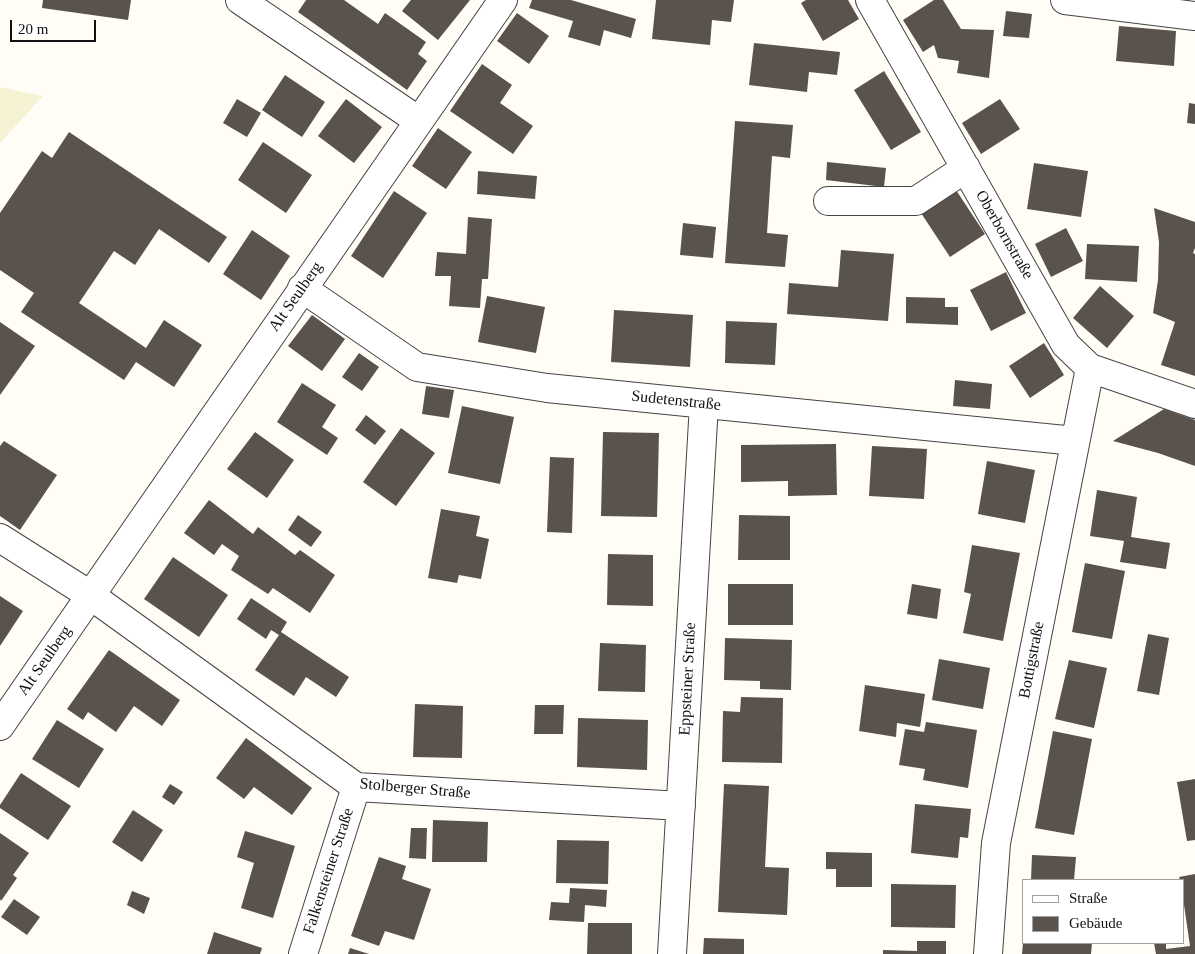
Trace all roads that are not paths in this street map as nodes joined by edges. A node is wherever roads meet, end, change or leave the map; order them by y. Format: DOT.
graph roads {
  1 [pos="240,0"];
  2 [pos="503,0"];
  3 [pos="870,0"];
  4 [pos="1065,0"];
  5 [pos="1195,16"];
  6 [pos="419,121"];
  7 [pos="966,168"];
  8 [pos="828,201"];
  9 [pos="302,288"];
  10 [pos="1090,368"];
  11 [pos="704,404"];
  12 [pos="1195,404"];
  13 [pos="1075,441"];
  14 [pos="0,538"];
  15 [pos="90,595"];
  16 [pos="0,726"];
  17 [pos="356,787"];
  18 [pos="681,806"];
  19 [pos="303,954"];
  20 [pos="672,954"];
  21 [pos="988,954"];
  1 -- 6 [label="street"];
  2 -- 6 [label="street, Alt Seulberg"];
  3 -- 7 [label="street, Oberbornstraße"];
  4 -- 5 [label="street"];
  6 -- 9 [label="street, Alt Seulberg"];
  7 -- 8 [label="street"];
  7 -- 10 [label="street, Oberbornstraße"];
  9 -- 11 [label="street, Sudetenstraße"];
  9 -- 15 [label="street, Alt Seulberg"];
  10 -- 12 [label="street, Oberbornstraße"];
  10 -- 13 [label="street, Bottigstraße"];
  11 -- 13 [label="street, Sudetenstraße"];
  11 -- 18 [label="street, Eppsteiner Straße"];
  13 -- 21 [label="street, Bottigstraße"];
  14 -- 15 [label="street"];
  15 -- 16 [label="street, Alt Seulberg"];
  15 -- 17 [label="street, Stolberger Straße"];
  17 -- 18 [label="street, Stolberger Straße"];
  17 -- 19 [label="street, Falkensteiner Straße"];
  18 -- 20 [label="street, Eppsteiner Straße"];
}
